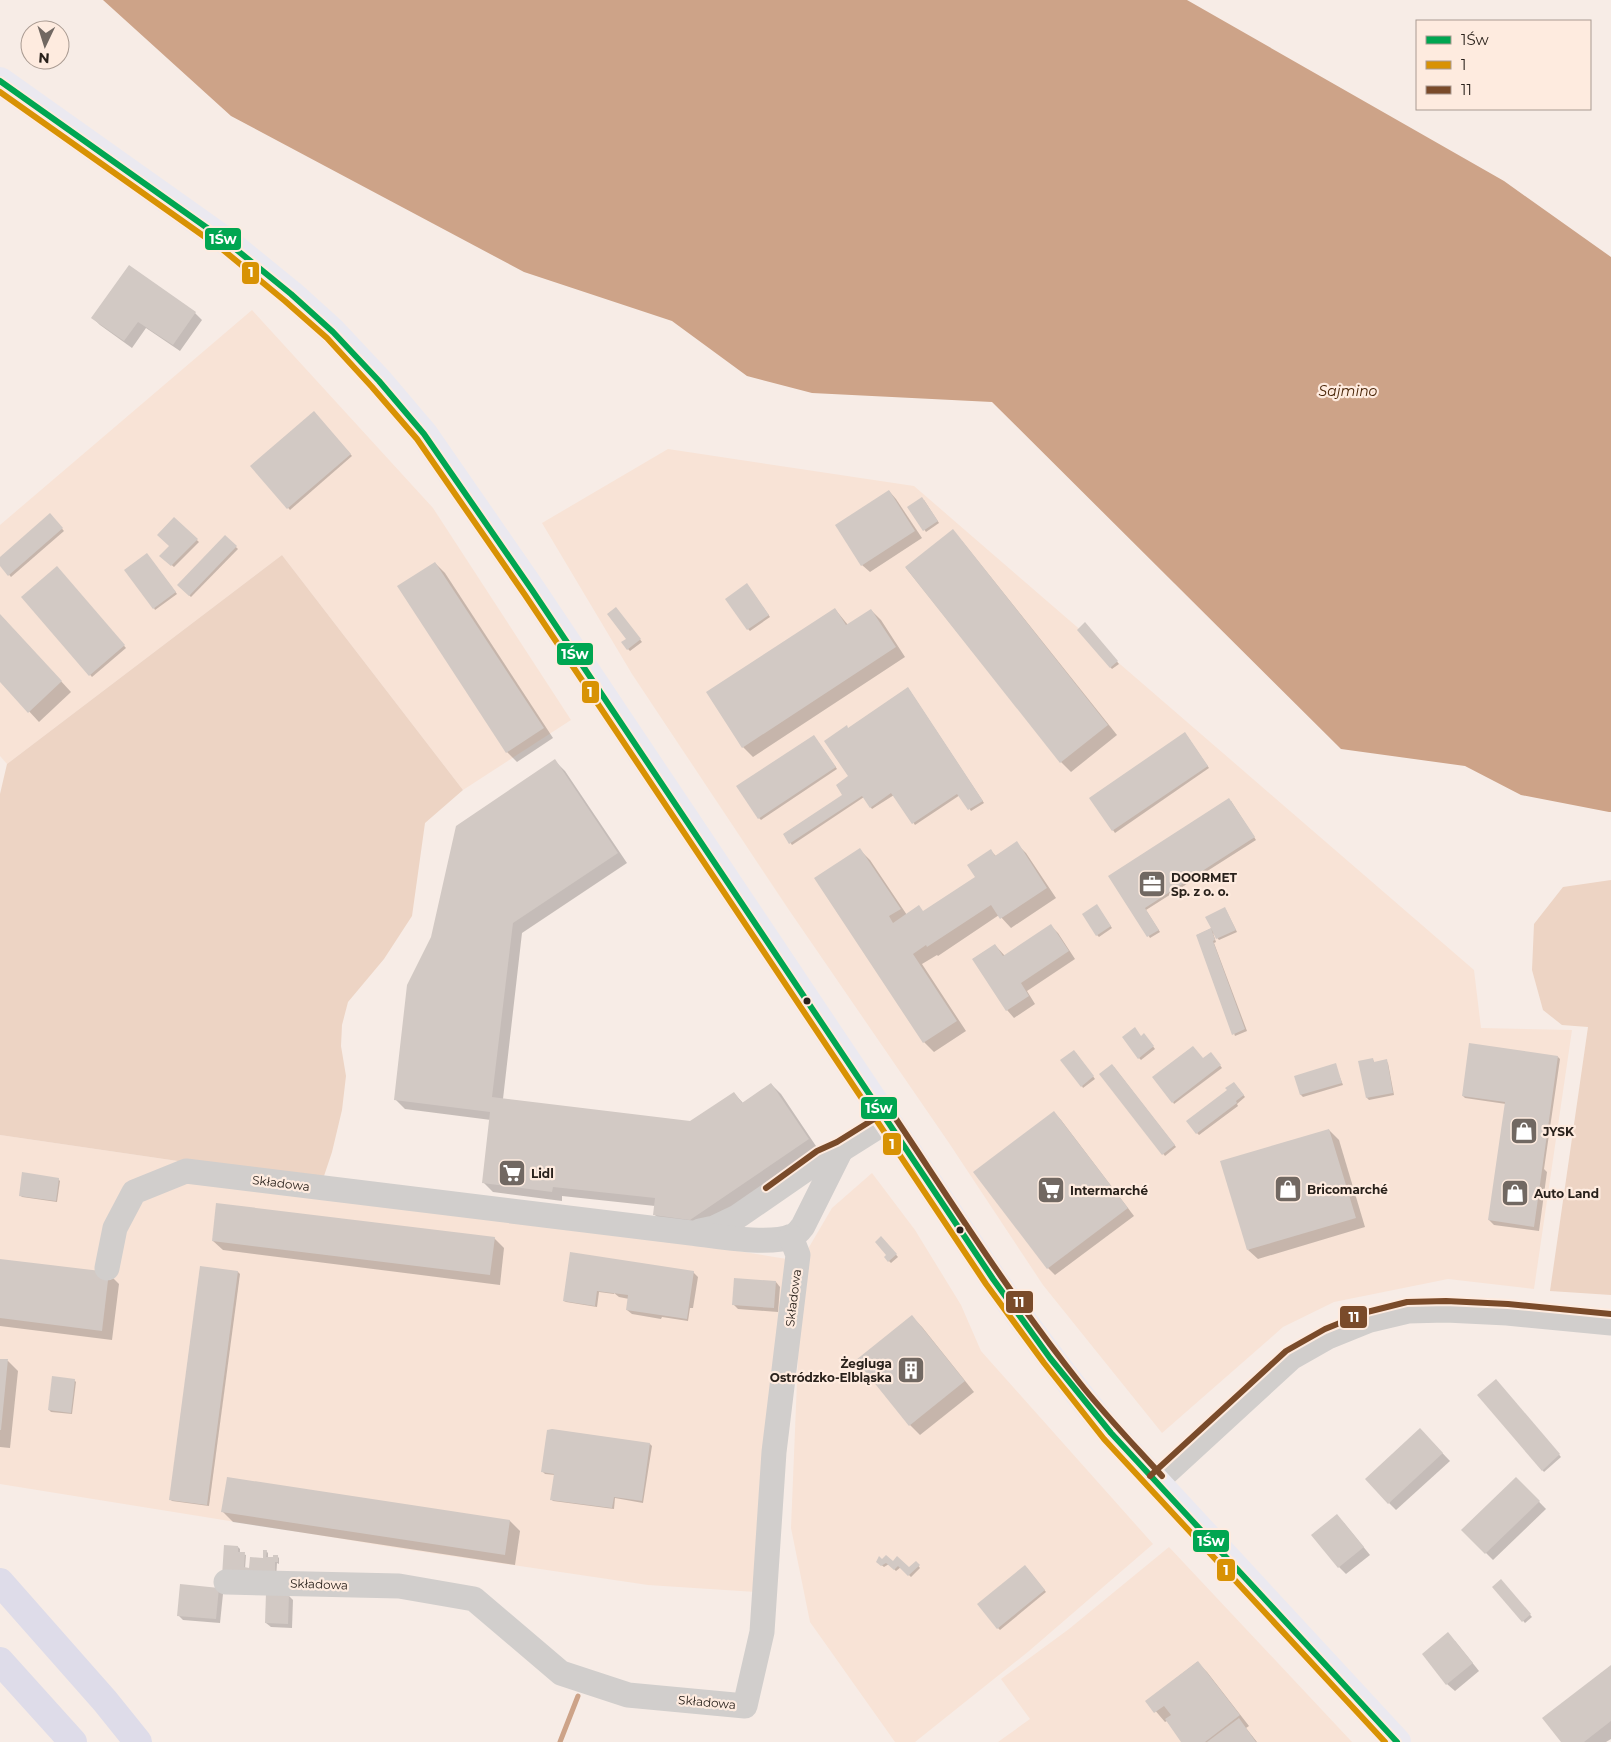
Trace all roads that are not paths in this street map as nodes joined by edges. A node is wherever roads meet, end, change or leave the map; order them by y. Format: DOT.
graph roads {
  1 [pos="0,81"];
  2 [pos="887,1121"];
  3 [pos="841,1150"];
  4 [pos="783,1186"];
  5 [pos="762,1201"];
  6 [pos="811,1211"];
  7 [pos="690,1233"];
  8 [pos="786,1238"];
  9 [pos="107,1268"];
  10 [pos="1611,1323"];
  11 [pos="1156,1482"];
  12 [pos="0,1582"];
  13 [pos="226,1582"];
  14 [pos="0,1661"];
  15 [pos="73,1742"];
  16 [pos="138,1742"];
  17 [pos="1397,1742"];
  1 -- 2 [label="main road"];
  2 -- 3 [label="street, Składowa"];
  2 -- 11 [label="main road"];
  3 -- 4 [label="street, Składowa"];
  3 -- 6 [label="street"];
  4 -- 5 [label="street, Składowa"];
  4 -- 6 [label="street"];
  5 -- 7 [label="street, Składowa"];
  5 -- 8 [label="street"];
  6 -- 8 [label="street"];
  7 -- 8 [label="street, Składowa"];
  7 -- 9 [label="street, Składowa"];
  8 -- 13 [label="street, Składowa"];
  10 -- 11 [label="street"];
  11 -- 17 [label="main road"];
  12 -- 16 [label="highway"];
  14 -- 15 [label="highway"];
}
